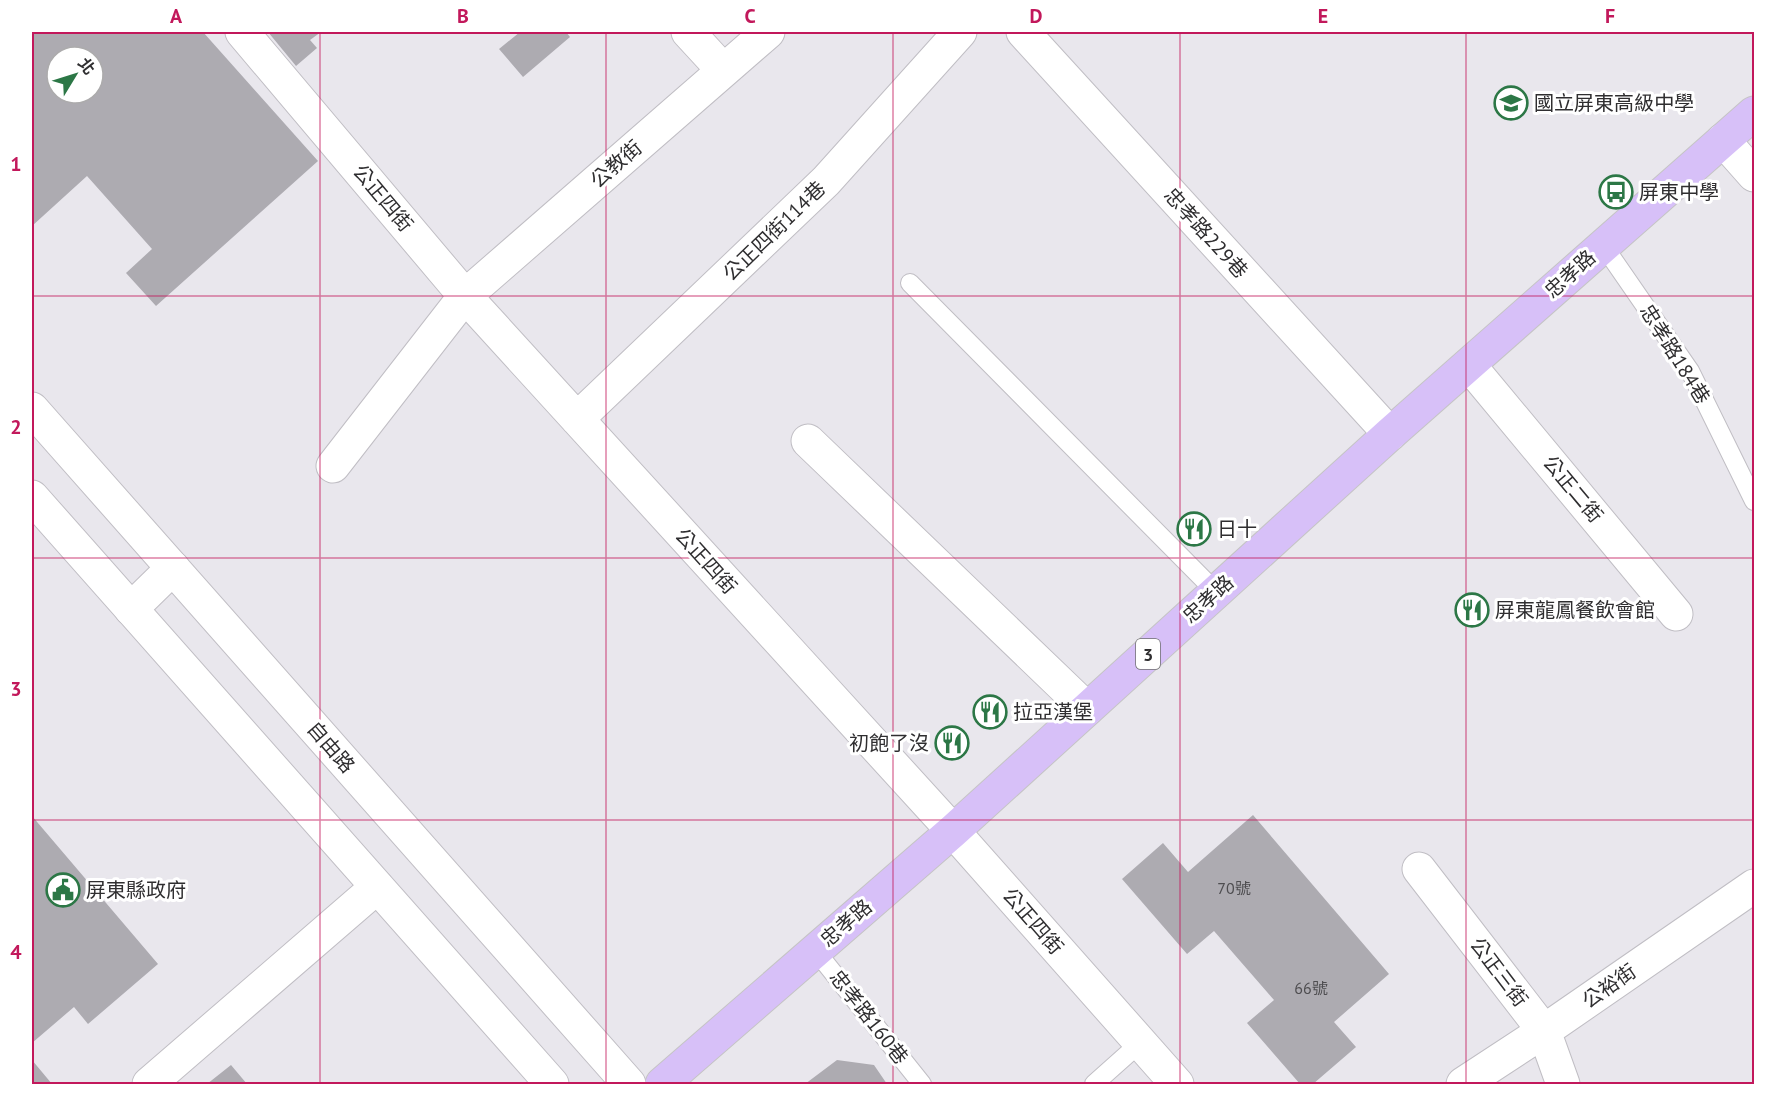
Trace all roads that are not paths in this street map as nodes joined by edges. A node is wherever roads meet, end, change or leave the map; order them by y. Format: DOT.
graph roads {
  1 [pos="242,32"];
  2 [pos="688,32"];
  3 [pos="768,32"];
  4 [pos="960,32"];
  5 [pos="1023,32"];
  6 [pos="723,70"];
  7 [pos="1755,113"];
  8 [pos="1723,140"];
  9 [pos="1755,175"];
  10 [pos="1603,245"];
  11 [pos="910,283"];
  12 [pos="465,296"];
  13 [pos="1469,365"];
  14 [pos="32,409"];
  15 [pos="577,419"];
  16 [pos="1390,435"];
  17 [pos="808,441"];
  18 [pos="333,466"];
  19 [pos="32,497"];
  20 [pos="1755,501"];
  21 [pos="173,568"];
  22 [pos="1216,592"];
  23 [pos="130,609"];
  24 [pos="1676,614"];
  25 [pos="1087,710"];
  26 [pos="953,831"];
  27 [pos="1419,868"];
  28 [pos="1755,886"];
  29 [pos="377,887"];
  30 [pos="815,950"];
  31 [pos="1544,1031"];
  32 [pos="1140,1043"];
  33 [pos="149,1084"];
  34 [pos="552,1084"];
  35 [pos="629,1084"];
  36 [pos="662,1084"];
  37 [pos="922,1084"];
  38 [pos="1094,1084"];
  39 [pos="1177,1084"];
  40 [pos="1463,1084"];
  41 [pos="1563,1084"];
  1 -- 12 [label="street, 公正四街"];
  2 -- 6 [label="street"];
  3 -- 6 [label="street, 公教街"];
  4 -- 15 [label="street, 公正四街114巷"];
  5 -- 16 [label="street, 忠孝路229巷"];
  6 -- 12 [label="street, 公教街"];
  7 -- 8 [label="main road, 忠孝路 / 3"];
  8 -- 9 [label="street"];
  8 -- 10 [label="main road, 忠孝路 / 3"];
  10 -- 13 [label="main road, 忠孝路 / 3"];
  10 -- 20 [label="lane, 忠孝路184巷"];
  11 -- 22 [label="lane"];
  12 -- 15 [label="street, 公正四街"];
  12 -- 18 [label="street, 公教街"];
  13 -- 16 [label="main road, 忠孝路 / 3"];
  13 -- 24 [label="street, 公正二街"];
  14 -- 21 [label="street, 自由路"];
  15 -- 26 [label="street, 公正四街"];
  16 -- 22 [label="main road, 忠孝路 / 3"];
  17 -- 25 [label="street"];
  19 -- 23 [label="street"];
  21 -- 23 [label="street"];
  21 -- 35 [label="street, 自由路"];
  22 -- 25 [label="main road, 忠孝路 / 3"];
  23 -- 29 [label="street"];
  25 -- 26 [label="main road, 忠孝路 / 3"];
  26 -- 30 [label="main road, 忠孝路 / 3"];
  26 -- 32 [label="street, 公正四街"];
  27 -- 31 [label="street, 公正三街"];
  28 -- 31 [label="street, 公裕街"];
  29 -- 33 [label="street"];
  29 -- 34 [label="street"];
  30 -- 36 [label="main road, 忠孝路 / 3"];
  30 -- 37 [label="lane, 忠孝路160巷"];
  31 -- 40 [label="street, 公裕街"];
  31 -- 41 [label="street, 公正三街"];
  32 -- 38 [label="lane"];
  32 -- 39 [label="street, 公正四街"];
}
